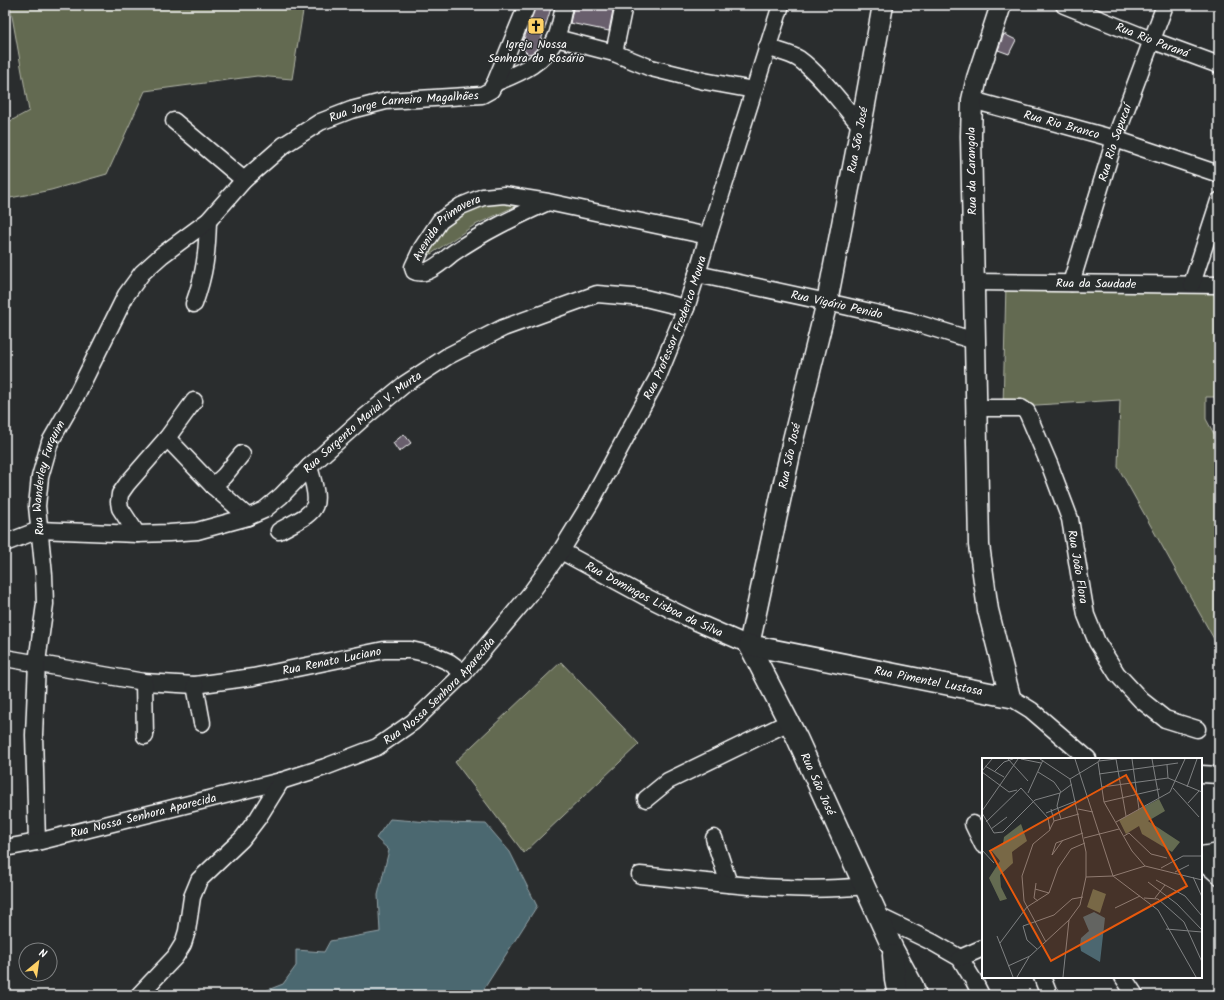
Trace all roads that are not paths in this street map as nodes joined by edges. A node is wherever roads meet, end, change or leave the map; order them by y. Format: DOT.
graph roads {
  1 [pos="527,5"];
  2 [pos="564,5"];
  3 [pos="624,5"];
  4 [pos="781,5"];
  5 [pos="883,5"];
  6 [pos="1002,5"];
  7 [pos="1064,5"];
  8 [pos="1165,5"];
  9 [pos="556,38"];
  10 [pos="1151,40"];
  11 [pos="767,47"];
  12 [pos="614,53"];
  13 [pos="1219,65"];
  14 [pos="495,83"];
  15 [pos="754,90"];
  16 [pos="972,100"];
  17 [pos="174,121"];
  18 [pos="861,126"];
  19 [pos="1114,139"];
  20 [pos="1219,174"];
  21 [pos="244,180"];
  22 [pos="1219,201"];
  23 [pos="548,202"];
  24 [pos="208,222"];
  25 [pos="708,236"];
  26 [pos="697,274"];
  27 [pos="974,282"];
  28 [pos="1071,282"];
  29 [pos="1192,284"];
  30 [pos="1219,285"];
  31 [pos="827,302"];
  32 [pos="194,304"];
  33 [pos="686,308"];
  34 [pos="975,341"];
  35 [pos="194,401"];
  36 [pos="976,408"];
  37 [pos="167,438"];
  38 [pos="242,454"];
  39 [pos="309,467"];
  40 [pos="213,486"];
  41 [pos="248,517"];
  42 [pos="39,530"];
  43 [pos="278,531"];
  44 [pos="138,534"];
  45 [pos="5,543"];
  46 [pos="561,551"];
  47 [pos="749,645"];
  48 [pos="5,658"];
  49 [pos="37,662"];
  50 [pos="464,673"];
  51 [pos="144,682"];
  52 [pos="195,685"];
  53 [pos="1010,697"];
  54 [pos="789,722"];
  55 [pos="202,724"];
  56 [pos="1197,729"];
  57 [pos="145,736"];
  58 [pos="1087,758"];
  59 [pos="1202,774"];
  60 [pos="1219,775"];
  61 [pos="281,781"];
  62 [pos="646,799"];
  63 [pos="973,824"];
  64 [pos="714,838"];
  65 [pos="36,842"];
  66 [pos="982,843"];
  67 [pos="5,848"];
  68 [pos="1219,852"];
  69 [pos="1202,855"];
  70 [pos="1202,861"];
  71 [pos="640,875"];
  72 [pos="1219,876"];
  73 [pos="729,884"];
  74 [pos="864,886"];
  75 [pos="878,916"];
  76 [pos="982,948"];
  77 [pos="893,949"];
  78 [pos="960,958"];
  79 [pos="1042,978"];
  80 [pos="1123,978"];
  81 [pos="139,995"];
  82 [pos="898,995"];
  83 [pos="916,995"];
  84 [pos="981,995"];
  85 [pos="1049,995"];
  86 [pos="1135,995"];
  1 -- 14 [label="street, Rua Jorge Carneiro Magalhães"];
  2 -- 9 [label="street"];
  3 -- 12 [label="street"];
  4 -- 11 [label="street, Rua Professor Frederico Moura"];
  5 -- 18 [label="main road, Rua São José"];
  6 -- 16 [label="main road, Rua da Carangola"];
  7 -- 10 [label="street, Rua Rio Paraná"];
  8 -- 10 [label="street, Rua Rio Sapucaí"];
  9 -- 12 [label="street"];
  9 -- 14 [label="street"];
  10 -- 13 [label="street, Rua Rio Paraná"];
  10 -- 19 [label="street, Rua Rio Sapucaí"];
  11 -- 15 [label="street, Rua Professor Frederico Moura"];
  11 -- 18 [label="street"];
  12 -- 15 [label="street"];
  14 -- 21 [label="street, Rua Jorge Carneiro Magalhães"];
  15 -- 25 [label="street, Rua Professor Frederico Moura"];
  16 -- 19 [label="street, Rua Rio Branco"];
  16 -- 27 [label="main road, Rua da Carangola"];
  17 -- 21 [label="street"];
  18 -- 31 [label="main road, Rua São José"];
  19 -- 20 [label="street, Rua Rio Branco"];
  19 -- 28 [label="street, Rua Rio Sapucaí"];
  21 -- 24 [label="street, Rua Wanderley Furquim"];
  22 -- 29 [label="street"];
  23 -- 23 [label="street, Avenida Primavera"];
  23 -- 25 [label="street, Avenida Primavera"];
  24 -- 32 [label="street"];
  24 -- 42 [label="street, Rua Wanderley Furquim"];
  25 -- 26 [label="street, Rua Professor Frederico Moura"];
  26 -- 31 [label="street, Rua Vigário Penido"];
  26 -- 33 [label="street, Rua Professor Frederico Moura"];
  27 -- 28 [label="street, Rua da Saudade"];
  27 -- 34 [label="main road, Rua da Carangola"];
  28 -- 29 [label="street, Rua da Saudade"];
  29 -- 30 [label="street, Rua da Saudade"];
  31 -- 34 [label="street, Rua Vigário Penido"];
  31 -- 47 [label="main road, Rua São José"];
  33 -- 39 [label="street, Rua Sargento Marial V. Murta"];
  33 -- 46 [label="street, Rua Professor Frederico Moura"];
  34 -- 36 [label="main road"];
  35 -- 37 [label="street"];
  36 -- 53 [label="main road"];
  36 -- 56 [label="street, Rua João Flora"];
  37 -- 40 [label="street"];
  37 -- 44 [label="street"];
  38 -- 40 [label="street"];
  39 -- 41 [label="street, Rua Sargento Marial V. Murta"];
  39 -- 43 [label="street"];
  40 -- 41 [label="street"];
  41 -- 44 [label="street, Rua Sargento Marial V. Murta"];
  42 -- 44 [label="street, Rua Sargento Marial V. Murta"];
  42 -- 45 [label="street"];
  42 -- 49 [label="street, Rua Wanderley Furquim"];
  46 -- 47 [label="street, Rua Domingos Lisboa da Silva"];
  46 -- 50 [label="street, Rua Nossa Senhora Aparecida"];
  47 -- 53 [label="main road, Rua Pimentel Lustosa"];
  47 -- 54 [label="main road, Rua São José"];
  48 -- 49 [label="street, Rua Renato Luciano"];
  49 -- 51 [label="street, Rua Renato Luciano"];
  49 -- 65 [label="street, Rua Wanderley Furquim"];
  50 -- 52 [label="street, Rua Renato Luciano"];
  50 -- 61 [label="street, Rua Nossa Senhora Aparecida"];
  51 -- 52 [label="street, Rua Renato Luciano"];
  51 -- 57 [label="street"];
  52 -- 55 [label="street"];
  53 -- 58 [label="street, Rua Pimentel Lustosa"];
  54 -- 62 [label="street"];
  54 -- 74 [label="main road, Rua São José"];
  59 -- 60 [label="street"];
  61 -- 65 [label="street, Rua Nossa Senhora Aparecida"];
  61 -- 81 [label="street"];
  63 -- 66 [label="street"];
  64 -- 73 [label="street"];
  65 -- 67 [label="street, Rua Nossa Senhora Aparecida"];
  68 -- 69 [label="street"];
  70 -- 72 [label="street"];
  71 -- 73 [label="street"];
  73 -- 74 [label="street"];
  74 -- 75 [label="main road, Rua São José"];
  75 -- 77 [label="main road, Rua São José"];
  75 -- 78 [label="street"];
  76 -- 78 [label="street"];
  77 -- 82 [label="main road"];
  77 -- 83 [label="main road, Rua São José"];
  78 -- 84 [label="street"];
  79 -- 85 [label="street"];
  80 -- 86 [label="street"];
}
